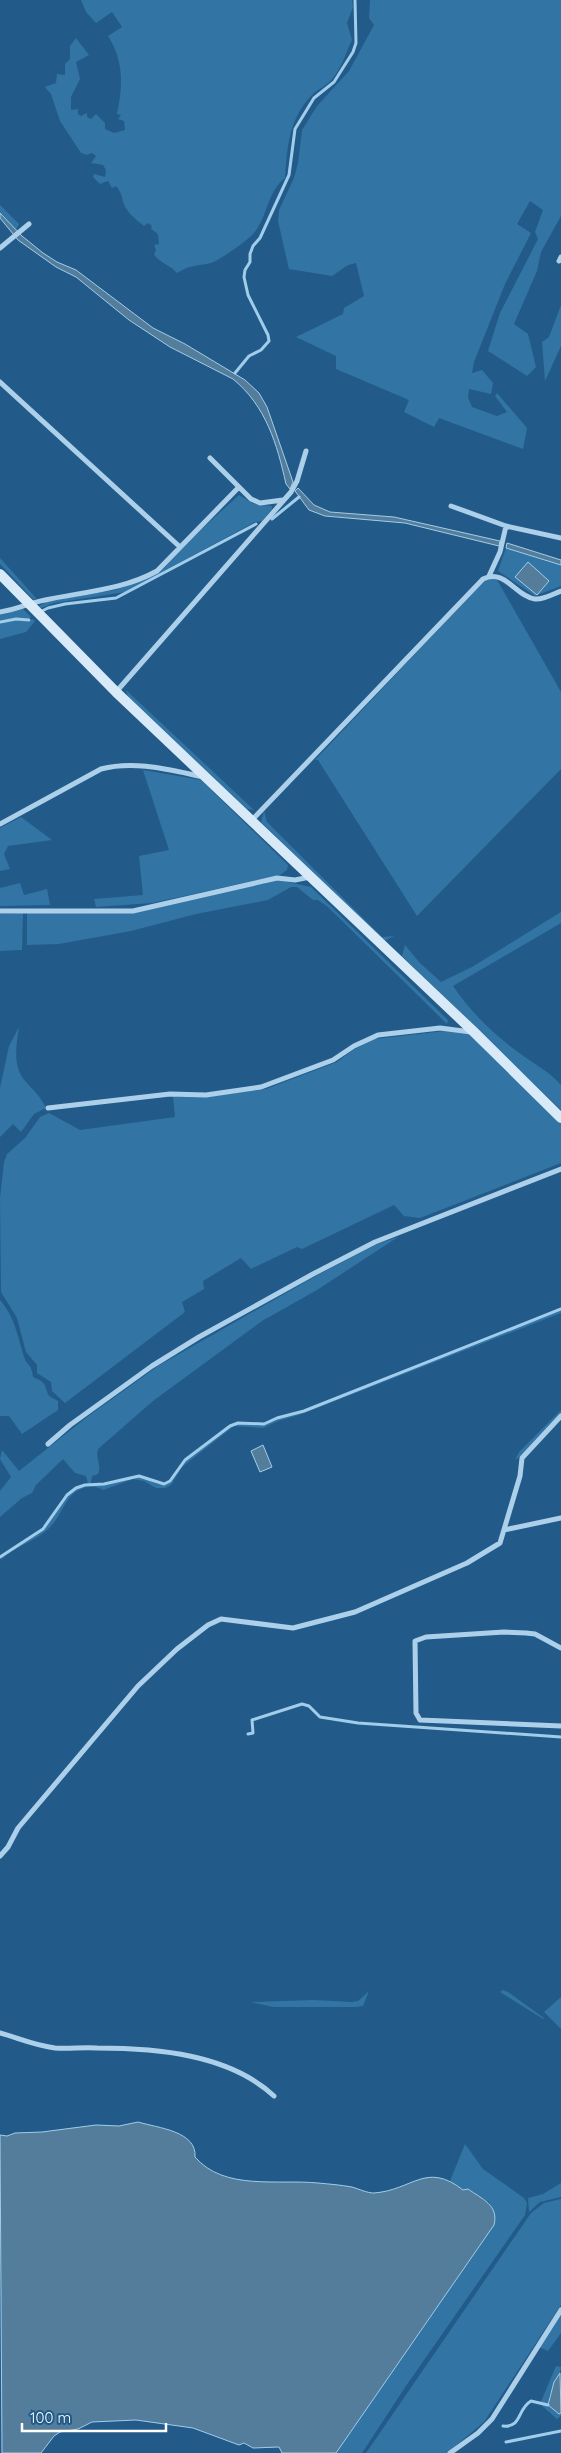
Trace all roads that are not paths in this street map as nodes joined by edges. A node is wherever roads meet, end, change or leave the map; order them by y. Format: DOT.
graph roads {
  1 [pos="29,224"];
  2 [pos="0,248"];
  3 [pos="0,382"];
  4 [pos="306,451"];
  5 [pos="210,458"];
  6 [pos="238,488"];
  7 [pos="284,500"];
  8 [pos="451,506"];
  9 [pos="506,526"];
  10 [pos="561,538"];
  11 [pos="180,547"];
  12 [pos="0,574"];
  13 [pos="489,576"];
  14 [pos="561,592"];
  15 [pos="27,604"];
  16 [pos="0,612"];
  17 [pos="116,692"];
  18 [pos="207,778"];
  19 [pos="252,820"];
  20 [pos="0,824"];
  21 [pos="310,876"];
  22 [pos="0,911"];
  23 [pos="474,1032"];
  24 [pos="48,1108"];
  25 [pos="561,1118"];
  26 [pos="561,1169"];
  27 [pos="561,1416"];
  28 [pos="48,1444"];
  29 [pos="561,1518"];
  30 [pos="504,1530"];
  31 [pos="561,1648"];
  32 [pos="561,1726"];
  33 [pos="0,1856"];
  34 [pos="0,2033"];
  35 [pos="274,2096"];
  36 [pos="561,2310"];
  37 [pos="450,2453"];
  1 -- 2 [label="street"];
  3 -- 11 [label="street"];
  4 -- 7 [label="street"];
  5 -- 6 [label="street"];
  6 -- 7 [label="street"];
  6 -- 11 [label="street"];
  7 -- 17 [label="street"];
  8 -- 9 [label="street"];
  9 -- 10 [label="street"];
  9 -- 13 [label="street"];
  11 -- 15 [label="street"];
  12 -- 15 [label="street"];
  13 -- 14 [label="street"];
  13 -- 19 [label="street"];
  15 -- 16 [label="street"];
  15 -- 17 [label="street"];
  17 -- 18 [label="street"];
  18 -- 19 [label="street"];
  18 -- 20 [label="street"];
  19 -- 21 [label="street"];
  21 -- 22 [label="street"];
  21 -- 23 [label="street"];
  23 -- 24 [label="street"];
  23 -- 25 [label="street"];
  26 -- 28 [label="street"];
  27 -- 30 [label="street"];
  29 -- 30 [label="street"];
  30 -- 33 [label="street"];
  31 -- 32 [label="street"];
  34 -- 35 [label="street"];
  36 -- 37 [label="street"];
}
